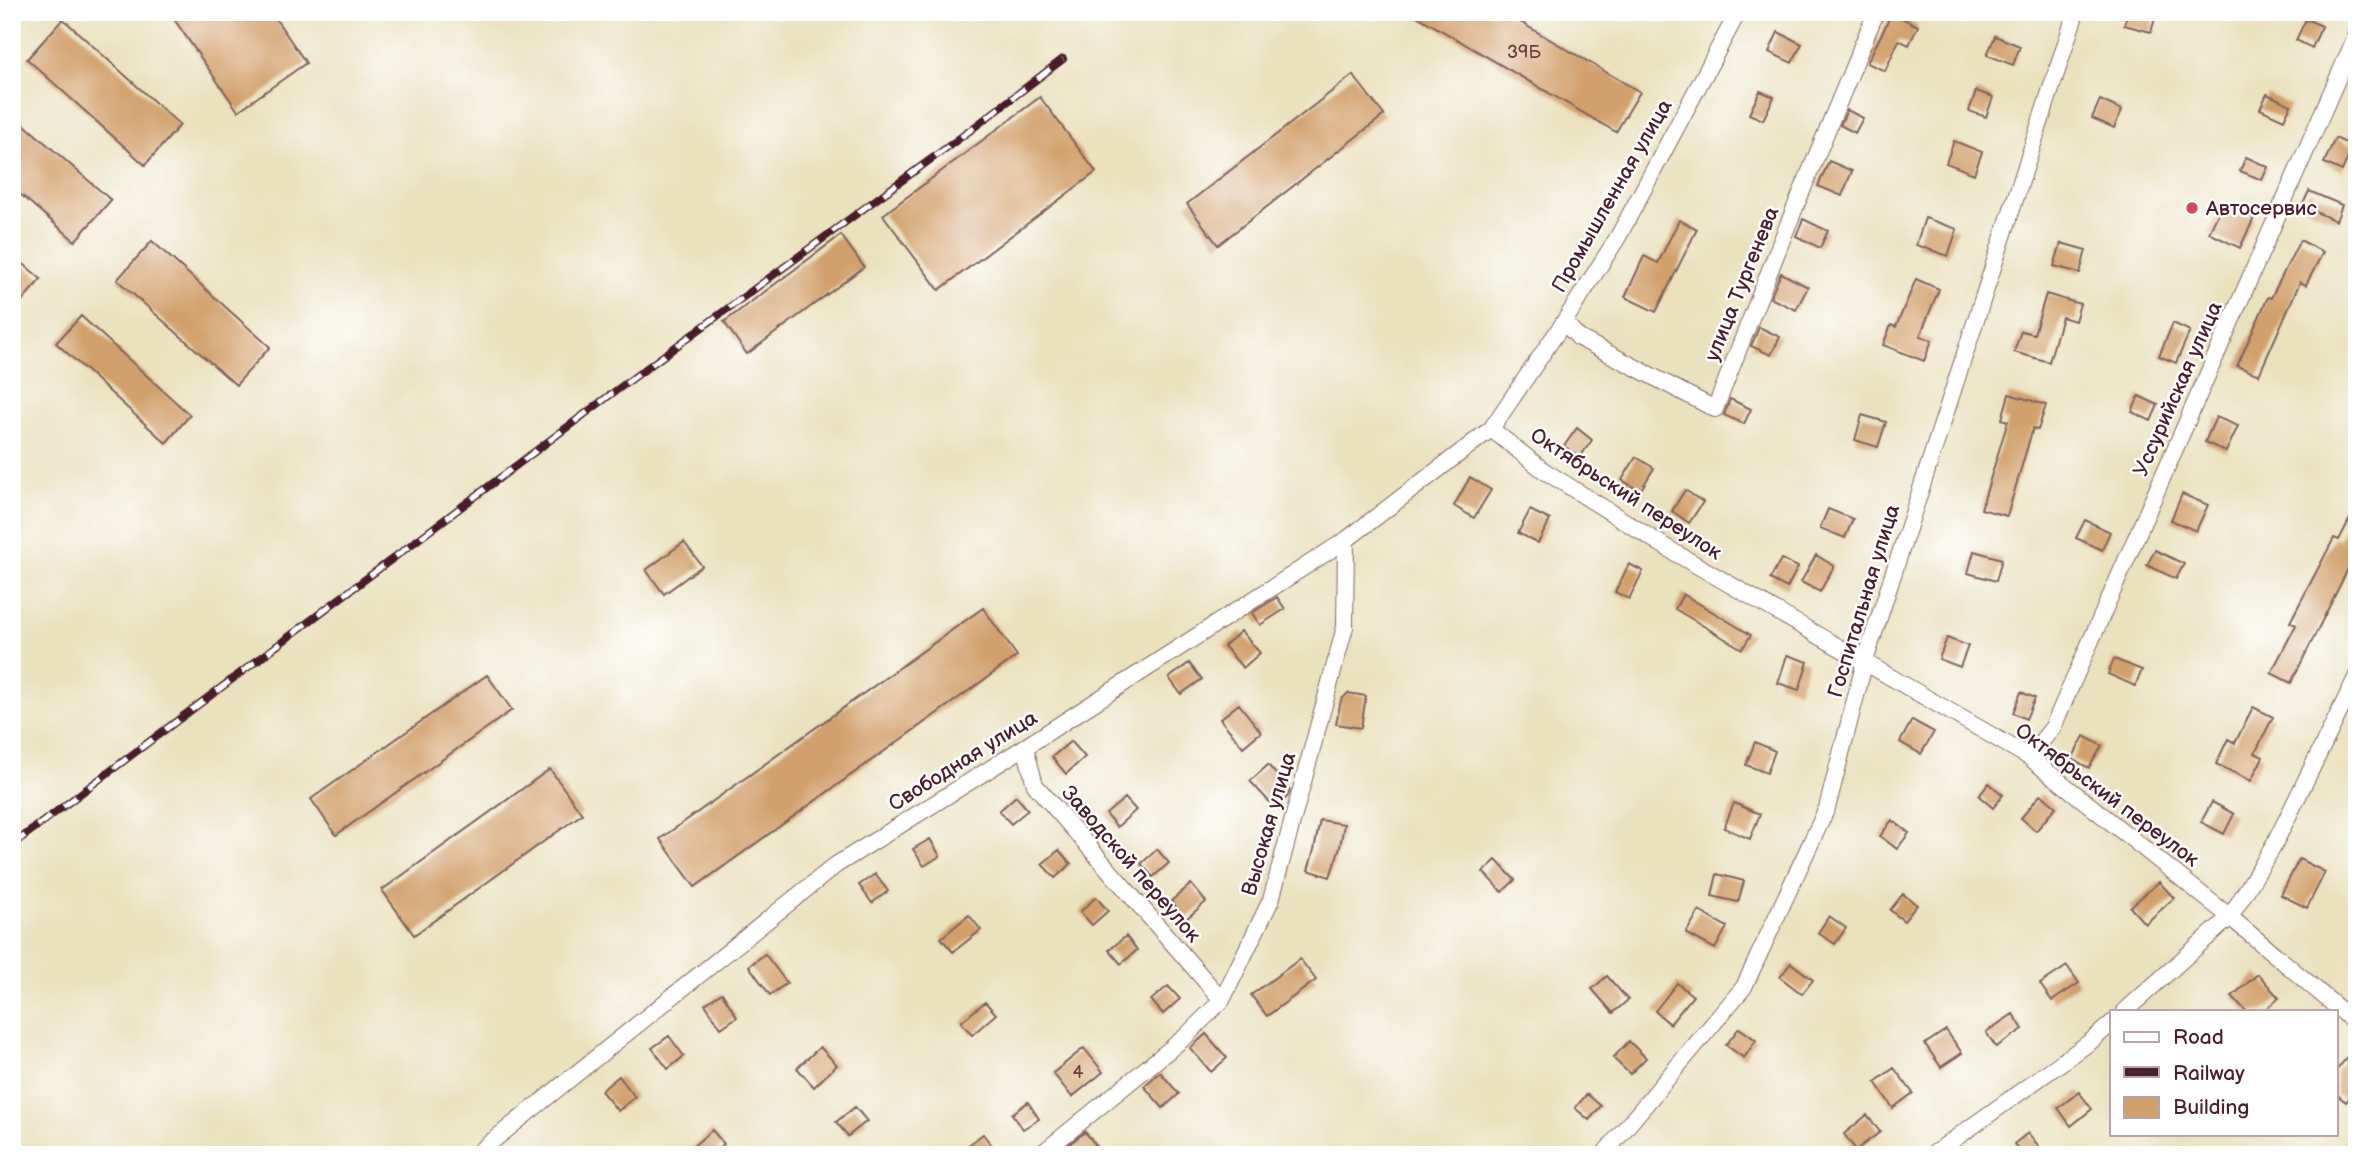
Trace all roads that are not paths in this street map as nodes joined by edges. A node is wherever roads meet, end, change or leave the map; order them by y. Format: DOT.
graph roads {
  1 [pos="1738,12"];
  2 [pos="1876,12"];
  3 [pos="2076,12"];
  4 [pos="2357,34"];
  5 [pos="1564,322"];
  6 [pos="1491,429"];
  7 [pos="1346,540"];
  8 [pos="1866,661"];
  9 [pos="2357,676"];
  10 [pos="1025,747"];
  11 [pos="2029,757"];
  12 [pos="2230,917"];
  13 [pos="1222,1000"];
  14 [pos="2126,1010"];
  15 [pos="2357,1024"];
  16 [pos="2110,1025"];
  17 [pos="475,1155"];
  18 [pos="1040,1155"];
  19 [pos="1603,1155"];
  20 [pos="1933,1155"];
  1 -- 5 [label="street, Промышленная улица"];
  2 -- 5 [label="street, улица Тургенева"];
  3 -- 8 [label="street, Госпитальная улица"];
  4 -- 11 [label="street, Уссурийская улица"];
  5 -- 6 [label="street, Промышленная улица"];
  6 -- 7 [label="street, Свободная улица"];
  6 -- 8 [label="street, Октябрьский переулок"];
  7 -- 10 [label="street, Свободная улица"];
  7 -- 13 [label="street, Высокая улица"];
  8 -- 11 [label="street, Октябрьский переулок"];
  8 -- 19 [label="street, Госпитальная улица"];
  9 -- 12 [label="street"];
  10 -- 13 [label="street, Заводской переулок"];
  10 -- 17 [label="street, Свободная улица"];
  11 -- 12 [label="street, Октябрьский переулок"];
  12 -- 14 [label="street"];
  12 -- 15 [label="street, Октябрьский переулок"];
  13 -- 18 [label="street, Высокая улица"];
  16 -- 20 [label="street"];
}
